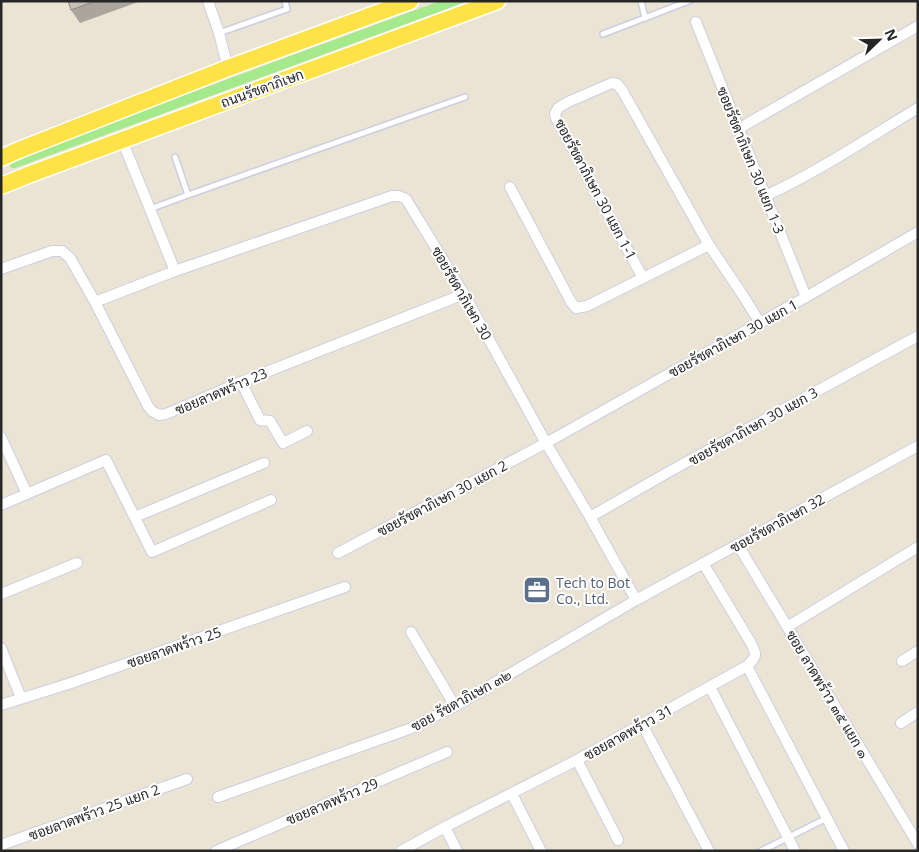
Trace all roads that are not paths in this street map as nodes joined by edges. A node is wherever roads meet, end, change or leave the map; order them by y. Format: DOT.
graph roads {
  1 [pos="208,1"];
  2 [pos="285,1"];
  3 [pos="410,1"];
  4 [pos="497,1"];
  5 [pos="641,1"];
  6 [pos="689,1"];
  7 [pos="645,18"];
  8 [pos="696,22"];
  9 [pos="918,26"];
  10 [pos="219,32"];
  11 [pos="603,34"];
  12 [pos="228,68"];
  13 [pos="465,97"];
  14 [pos="918,108"];
  15 [pos="738,129"];
  16 [pos="122,140"];
  17 [pos="1,156"];
  18 [pos="175,157"];
  19 [pos="1,185"];
  20 [pos="510,187"];
  21 [pos="188,195"];
  22 [pos="765,196"];
  23 [pos="150,209"];
  24 [pos="918,232"];
  25 [pos="709,245"];
  26 [pos="1,269"];
  27 [pos="175,271"];
  28 [pos="643,278"];
  29 [pos="464,294"];
  30 [pos="806,297"];
  31 [pos="96,302"];
  32 [pos="760,323"];
  33 [pos="918,336"];
  34 [pos="241,382"];
  35 [pos="307,431"];
  36 [pos="1,437"];
  37 [pos="546,443"];
  38 [pos="918,446"];
  39 [pos="264,463"];
  40 [pos="27,494"];
  41 [pos="272,500"];
  42 [pos="1,505"];
  43 [pos="135,517"];
  44 [pos="590,517"];
  45 [pos="738,545"];
  46 [pos="918,547"];
  47 [pos="338,553"];
  48 [pos="77,563"];
  49 [pos="703,563"];
  50 [pos="346,587"];
  51 [pos="1,594"];
  52 [pos="636,600"];
  53 [pos="787,627"];
  54 [pos="412,632"];
  55 [pos="1,648"];
  56 [pos="918,651"];
  57 [pos="902,661"];
  58 [pos="747,666"];
  59 [pos="710,687"];
  60 [pos="21,698"];
  61 [pos="1,705"];
  62 [pos="455,706"];
  63 [pos="918,712"];
  64 [pos="901,723"];
  65 [pos="642,724"];
  66 [pos="447,752"];
  67 [pos="578,760"];
  68 [pos="187,779"];
  69 [pos="512,794"];
  70 [pos="218,797"];
  71 [pos="827,818"];
  72 [pos="445,827"];
  73 [pos="788,837"];
  74 [pos="618,840"];
  75 [pos="918,844"];
  76 [pos="1,845"];
  77 [pos="216,851"];
  78 [pos="401,851"];
  79 [pos="457,851"];
  80 [pos="541,851"];
  81 [pos="709,851"];
  82 [pos="761,851"];
  83 [pos="795,851"];
  84 [pos="844,851"];
  1 -- 10 [label="street"];
  2 -- 10 [label="lane"];
  3 -- 12 [label="main road"];
  4 -- 16 [label="main road, ถนนรัชดาภิเษก"];
  5 -- 7 [label="lane"];
  6 -- 7 [label="lane"];
  7 -- 11 [label="lane"];
  8 -- 15 [label="street, ซอยรัชดาภิเษก 30 แยก 1-3"];
  9 -- 15 [label="street"];
  10 -- 12 [label="street"];
  12 -- 17 [label="main road"];
  13 -- 21 [label="lane"];
  14 -- 22 [label="street"];
  15 -- 22 [label="street, ซอยรัชดาภิเษก 30 แยก 1-3"];
  16 -- 19 [label="main road, ถนนรัชดาภิเษก"];
  16 -- 23 [label="street"];
  18 -- 21 [label="lane"];
  20 -- 28 [label="street"];
  21 -- 23 [label="lane"];
  22 -- 30 [label="street, ซอยรัชดาภิเษก 30 แยก 1-3"];
  23 -- 27 [label="street"];
  24 -- 30 [label="street, ซอยรัชดาภิเษก 30 แยก 1"];
  25 -- 28 [label="street"];
  25 -- 28 [label="street, ซอยรัชดาภิเษก 30 แยก 1-1"];
  25 -- 32 [label="street, ซอยรัชดาภิเษก 30 แยก 1-1"];
  26 -- 31 [label="street, ซอยลาดพร้าว 23"];
  27 -- 29 [label="street, ซอยรัชดาภิเษก 30"];
  27 -- 31 [label="street, ซอยรัชดาภิเษก 30"];
  29 -- 34 [label="street, ซอยลาดพร้าว 23"];
  29 -- 37 [label="street, ซอยรัชดาภิเษก 30"];
  30 -- 32 [label="street, ซอยรัชดาภิเษก 30 แยก 1"];
  31 -- 34 [label="street, ซอยลาดพร้าว 23"];
  32 -- 37 [label="street, ซอยรัชดาภิเษก 30 แยก 1"];
  33 -- 44 [label="street, ซอยรัชดาภิเษก 30 แยก 3"];
  34 -- 35 [label="street"];
  36 -- 40 [label="street"];
  37 -- 44 [label="street, ซอยรัชดาภิเษก 30"];
  37 -- 47 [label="street, ซอยรัชดาภิเษก 30 แยก 2"];
  38 -- 45 [label="street, ซอยรัชดาภิเษก 32"];
  39 -- 43 [label="street"];
  40 -- 42 [label="street"];
  40 -- 43 [label="street"];
  41 -- 43 [label="street"];
  44 -- 52 [label="street, ซอยรัชดาภิเษก 30"];
  45 -- 49 [label="street, ซอยรัชดาภิเษก 32"];
  45 -- 53 [label="street, ซอย ลาดพร้าว ๓๕ แยก ๑"];
  46 -- 53 [label="street"];
  48 -- 51 [label="street"];
  49 -- 52 [label="street, ซอยรัชดาภิเษก 32"];
  49 -- 58 [label="street"];
  50 -- 60 [label="street, ซอยลาดพร้าว 25"];
  52 -- 62 [label="street, ซอย รัชดาภิเษก ๓๒"];
  53 -- 75 [label="street, ซอย ลาดพร้าว ๓๕ แยก ๑"];
  54 -- 62 [label="street"];
  55 -- 60 [label="street"];
  56 -- 57 [label="street"];
  58 -- 59 [label="street, ซอยลาดพร้าว 31"];
  58 -- 71 [label="street"];
  59 -- 65 [label="street, ซอยลาดพร้าว 31"];
  59 -- 73 [label="street"];
  60 -- 61 [label="street, ซอยลาดพร้าว 25"];
  62 -- 70 [label="street, ซอย รัชดาภิเษก ๓๒"];
  63 -- 64 [label="street"];
  65 -- 67 [label="street, ซอยลาดพร้าว 31"];
  65 -- 81 [label="street"];
  66 -- 77 [label="street, ซอยลาดพร้าว 29"];
  67 -- 69 [label="street, ซอยลาดพร้าว 31"];
  67 -- 74 [label="street"];
  68 -- 76 [label="street, ซอยลาดพร้าว 25 แยก 2"];
  69 -- 72 [label="street, ซอยลาดพร้าว 31"];
  69 -- 80 [label="street"];
  71 -- 73 [label="lane"];
  71 -- 84 [label="street"];
  72 -- 78 [label="street, ซอยลาดพร้าว 31"];
  72 -- 79 [label="street"];
  73 -- 82 [label="lane"];
  73 -- 83 [label="street"];
}
